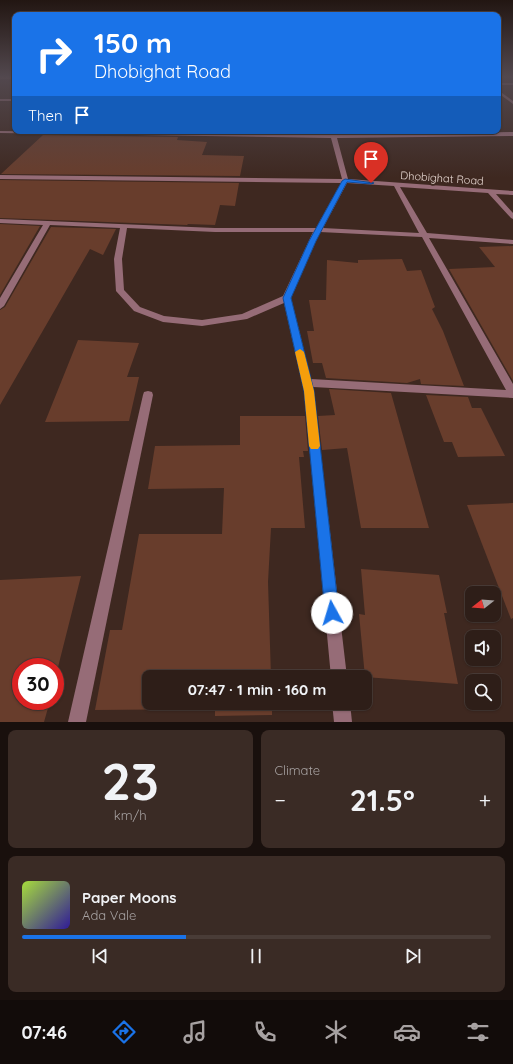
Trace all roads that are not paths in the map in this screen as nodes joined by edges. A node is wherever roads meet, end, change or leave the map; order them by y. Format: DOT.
graph roads {
  1 [pos="0,132"];
  2 [pos="12,132"];
  3 [pos="134,134"];
  4 [pos="334,134"];
  5 [pos="443,134"];
  6 [pos="501,134"];
  7 [pos="513,134"];
  8 [pos="335,137"];
  9 [pos="0,177"];
  10 [pos="345,181"];
  11 [pos="396,185"];
  12 [pos="490,192"];
  13 [pos="513,193"];
  14 [pos="513,217"];
  15 [pos="0,221"];
  16 [pos="48,222"];
  17 [pos="124,226"];
  18 [pos="318,230"];
  19 [pos="424,235"];
  20 [pos="513,242"];
  21 [pos="287,298"];
  22 [pos="0,306"];
  23 [pos="307,383"];
  24 [pos="513,394"];
  25 [pos="148,395"];
  26 [pos="337,670"];
  27 [pos="342,710"];
  28 [pos="77,722"];
  29 [pos="343,722"];
  1 -- 2 [label="street"];
  3 -- 8 [label="street"];
  4 -- 8 [label="street"];
  5 -- 8 [label="street"];
  6 -- 7 [label="street"];
  8 -- 10 [label="street"];
  9 -- 10 [label="street, Dhobighat Road"];
  10 -- 11 [label="street, Dhobighat Road"];
  10 -- 18 [label="street"];
  11 -- 12 [label="street, Dhobighat Road"];
  11 -- 19 [label="street"];
  12 -- 13 [label="street, Dhobighat Road"];
  12 -- 14 [label="street"];
  15 -- 16 [label="street"];
  16 -- 17 [label="street"];
  16 -- 22 [label="street"];
  17 -- 18 [label="street"];
  17 -- 21 [label="street"];
  18 -- 19 [label="street"];
  18 -- 21 [label="street"];
  19 -- 20 [label="street"];
  19 -- 24 [label="street"];
  21 -- 23 [label="street"];
  23 -- 24 [label="street"];
  23 -- 26 [label="street"];
  25 -- 28 [label="street"];
  27 -- 29 [label="street"];
}
